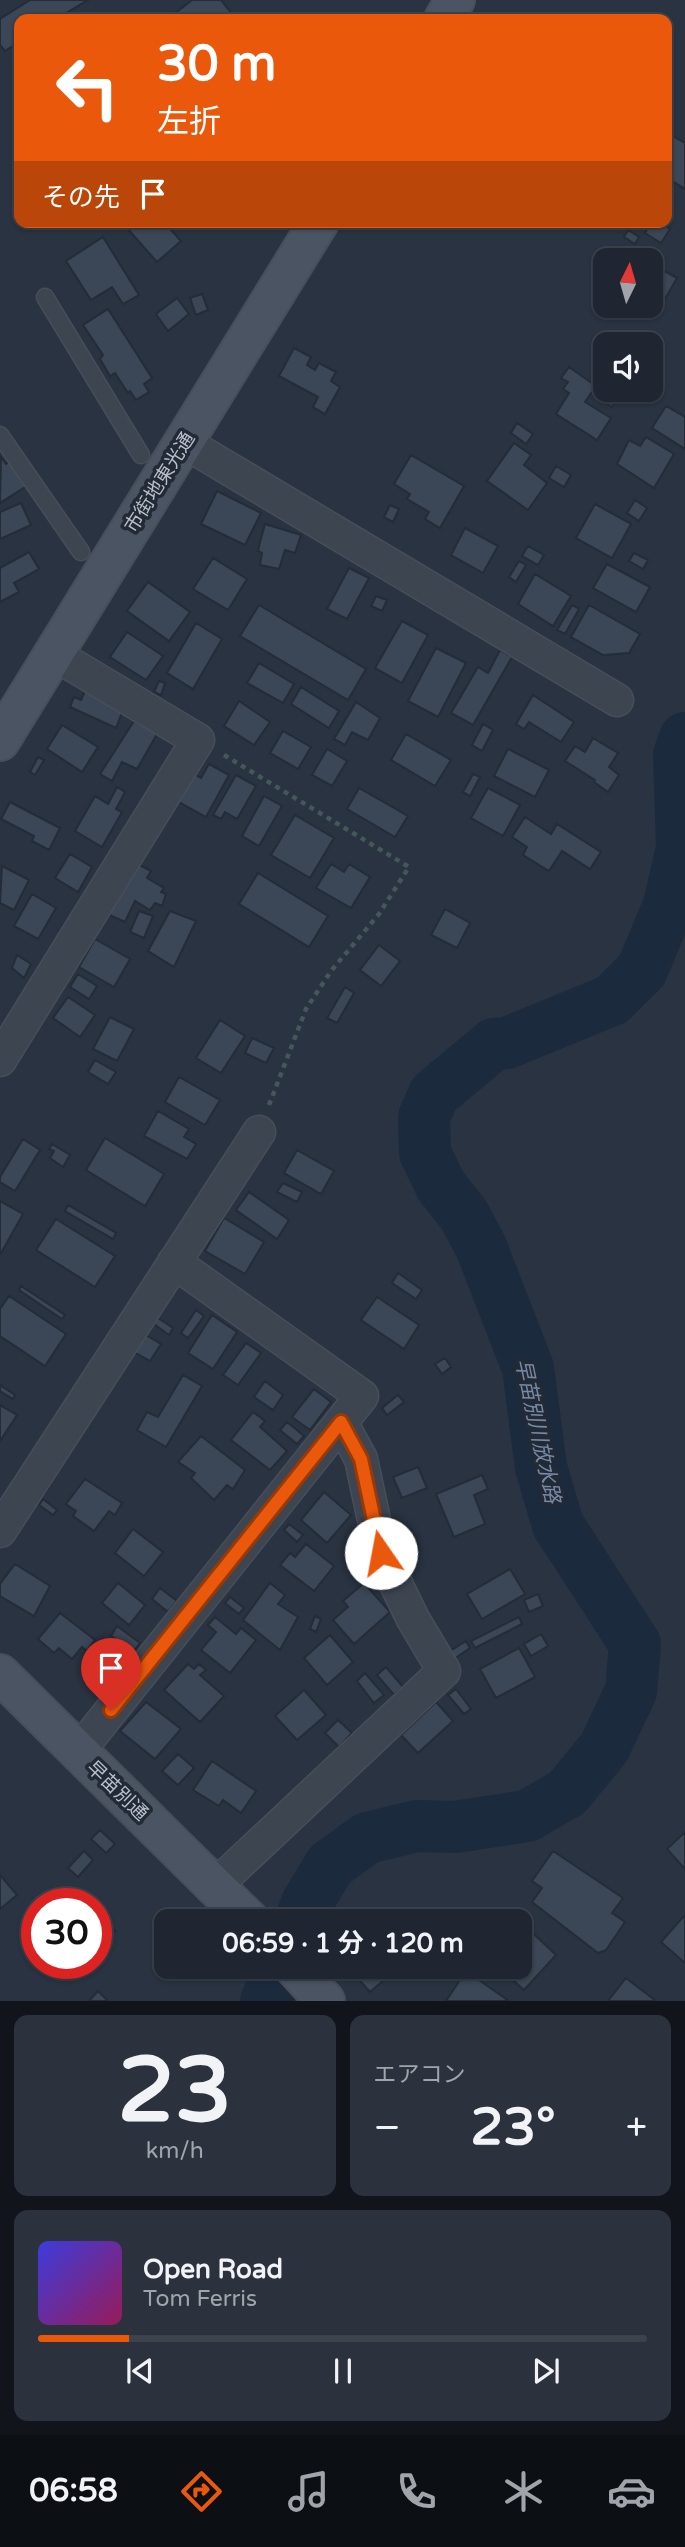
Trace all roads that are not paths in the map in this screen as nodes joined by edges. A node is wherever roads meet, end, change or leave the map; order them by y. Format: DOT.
graph roads {
  1 [pos="315,228"];
  2 [pos="45,297"];
  3 [pos="0,435"];
  4 [pos="184,442"];
  5 [pos="141,455"];
  6 [pos="81,552"];
  7 [pos="54,654"];
  8 [pos="617,700"];
  9 [pos="0,741"];
  10 [pos="0,1060"];
  11 [pos="259,1132"];
  12 [pos="174,1262"];
  13 [pos="341,1422"];
  14 [pos="0,1531"];
  15 [pos="0,1674"];
  16 [pos="78,1752"];
  17 [pos="234,1904"];
  1 -- 4 [label="street, 市街地東光通"];
  2 -- 5 [label="lane"];
  3 -- 6 [label="lane"];
  4 -- 7 [label="street, 市街地東光通"];
  4 -- 8 [label="street"];
  7 -- 9 [label="street, 市街地東光通"];
  7 -- 10 [label="street"];
  11 -- 12 [label="street"];
  12 -- 13 [label="street"];
  12 -- 14 [label="street"];
  13 -- 16 [label="street"];
  13 -- 17 [label="street"];
  15 -- 16 [label="street, 早苗別通"];
  16 -- 17 [label="street, 早苗別通"];
}
